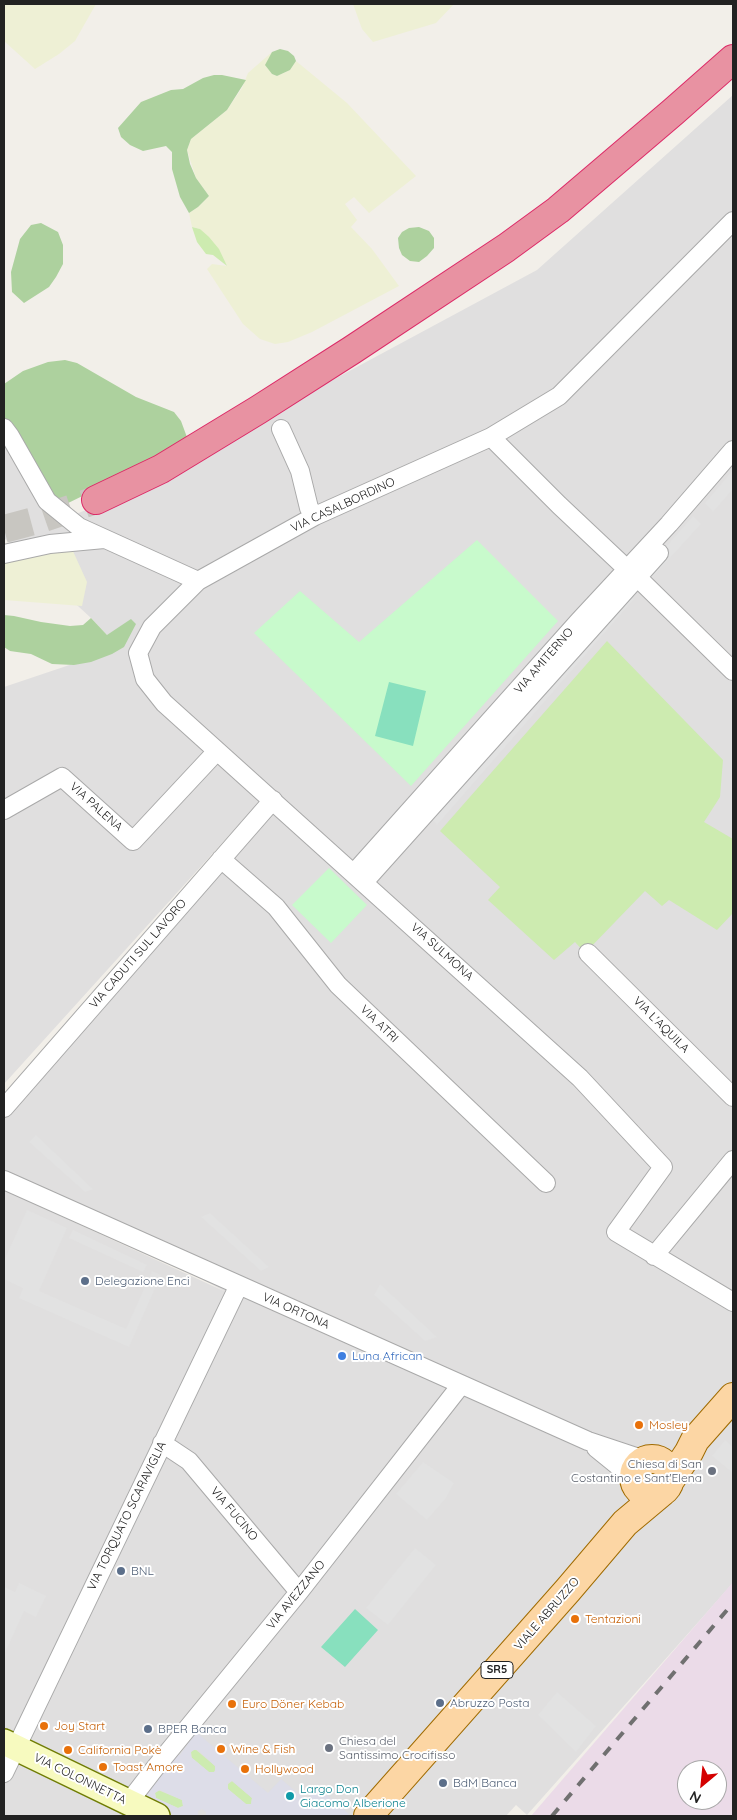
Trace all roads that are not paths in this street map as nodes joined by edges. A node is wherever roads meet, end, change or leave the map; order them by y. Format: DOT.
graph roads {
  1 [pos="733,58"];
  2 [pos="733,221"];
  3 [pos="4,428"];
  4 [pos="281,429"];
  5 [pos="491,437"];
  6 [pos="733,450"];
  7 [pos="733,468"];
  8 [pos="96,500"];
  9 [pos="315,516"];
  10 [pos="106,538"];
  11 [pos="4,554"];
  12 [pos="633,574"];
  13 [pos="198,581"];
  14 [pos="733,671"];
  15 [pos="217,752"];
  16 [pos="273,800"];
  17 [pos="4,810"];
  18 [pos="221,859"];
  19 [pos="359,877"];
  20 [pos="588,953"];
  21 [pos="733,1097"];
  22 [pos="4,1108"];
  23 [pos="733,1160"];
  24 [pos="4,1180"];
  25 [pos="546,1183"];
  26 [pos="654,1256"];
  27 [pos="239,1285"];
  28 [pos="733,1302"];
  29 [pos="461,1385"];
  30 [pos="733,1397"];
  31 [pos="162,1443"];
  32 [pos="652,1477"];
  33 [pos="299,1592"];
  34 [pos="10,1745"];
  35 [pos="4,1773"];
  36 [pos="128,1803"];
  37 [pos="157,1816"];
  38 [pos="368,1816"];
  1 -- 8 [label="highway"];
  2 -- 5 [label="street, VIA CASALBORDINO"];
  3 -- 10 [label="street"];
  4 -- 9 [label="street"];
  5 -- 9 [label="street, VIA CASALBORDINO"];
  5 -- 12 [label="street"];
  6 -- 12 [label="street, VIA AMITERNO"];
  7 -- 12 [label="street, VIA AMITERNO"];
  9 -- 13 [label="street, VIA CASALBORDINO"];
  10 -- 11 [label="street"];
  10 -- 13 [label="street"];
  12 -- 14 [label="street"];
  12 -- 19 [label="street, VIA AMITERNO"];
  13 -- 15 [label="street, VIA SULMONA"];
  15 -- 16 [label="street, VIA SULMONA"];
  15 -- 17 [label="street, VIA PALENA"];
  16 -- 18 [label="street, VIA CADUTI SUL LAVORO"];
  16 -- 19 [label="street, VIA SULMONA"];
  18 -- 22 [label="street, VIA CADUTI SUL LAVORO"];
  18 -- 25 [label="street, VIA ATRI"];
  19 -- 26 [label="street, VIA SULMONA"];
  20 -- 21 [label="street, VIA L'AQUILA"];
  23 -- 26 [label="street"];
  24 -- 27 [label="street, VIA ORTONA"];
  26 -- 28 [label="street, VIA SULMONA"];
  27 -- 29 [label="street, VIA ORTONA"];
  27 -- 31 [label="street, VIA TORQUATO SCARAVIGLIA"];
  29 -- 32 [label="street, VIA ORTONA"];
  29 -- 33 [label="street, VIA AVEZZANO"];
  30 -- 32 [label="main road, VIALE ABRUZZO / SR5"];
  31 -- 33 [label="street, VIA FUCINO"];
  31 -- 34 [label="street, VIA TORQUATO SCARAVIGLIA"];
  32 -- 38 [label="main road, VIALE ABRUZZO / SR5"];
  33 -- 36 [label="street, VIA AVEZZANO"];
  34 -- 35 [label="street, VIA TORQUATO SCARAVIGLIA"];
  34 -- 36 [label="main road, VIA COLONNETTA"];
  36 -- 37 [label="main road, VIA COLONNETTA"];
}
